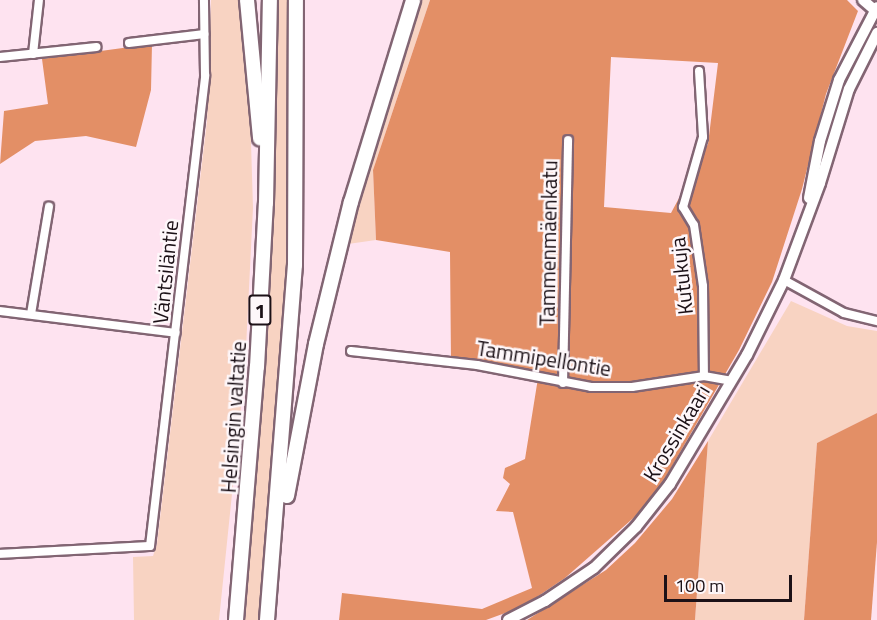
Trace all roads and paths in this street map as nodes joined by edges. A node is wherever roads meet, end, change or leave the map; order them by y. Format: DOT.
graph roads {
  1 [pos="39,0"];
  2 [pos="204,0"];
  3 [pos="248,0"];
  4 [pos="270,0"];
  5 [pos="296,0"];
  6 [pos="413,0"];
  7 [pos="863,0"];
  8 [pos="876,9"];
  9 [pos="877,33"];
  10 [pos="204,34"];
  11 [pos="129,43"];
  12 [pos="96,46"];
  13 [pos="33,54"];
  14 [pos="0,57"];
  15 [pos="699,70"];
  16 [pos="568,140"];
  17 [pos="266,203"];
  18 [pos="49,206"];
  19 [pos="808,211"];
  20 [pos="784,280"];
  21 [pos="0,311"];
  22 [pos="31,314"];
  23 [pos="877,321"];
  24 [pos="176,333"];
  25 [pos="351,351"];
  26 [pos="704,376"];
  27 [pos="731,381"];
  28 [pos="563,383"];
  29 [pos="0,554"];
  30 [pos="275,557"];
  31 [pos="236,620"];
  32 [pos="267,620"];
  33 [pos="508,620"];
  1 -- 13 [label="street"];
  2 -- 10 [label="street, Väntsiläntie"];
  3 -- 17 [label="highway"];
  4 -- 17 [label="highway, Helsingin valtatie / 1"];
  5 -- 30 [label="highway, 1"];
  6 -- 30 [label="highway"];
  7 -- 8 [label="street"];
  8 -- 19 [label="street, Krossinkaari"];
  9 -- 19 [label="street, Krossinkaari"];
  10 -- 11 [label="street"];
  10 -- 24 [label="street, Väntsiläntie"];
  12 -- 13 [label="street"];
  13 -- 14 [label="street"];
  15 -- 26 [label="street, Kutukuja"];
  16 -- 28 [label="street, Tammenmäenkatu"];
  17 -- 31 [label="highway, Helsingin valtatie / 1"];
  18 -- 22 [label="street"];
  19 -- 20 [label="street, Krossinkaari"];
  20 -- 23 [label="street"];
  20 -- 27 [label="street, Krossinkaari"];
  21 -- 22 [label="street"];
  22 -- 24 [label="street"];
  24 -- 29 [label="street, Väntsiläntie"];
  25 -- 28 [label="street, Tammipellontie"];
  26 -- 27 [label="street, Tammipellontie"];
  26 -- 28 [label="street, Tammipellontie"];
  27 -- 33 [label="street, Krossinkaari"];
  30 -- 32 [label="highway, 1"];
}
